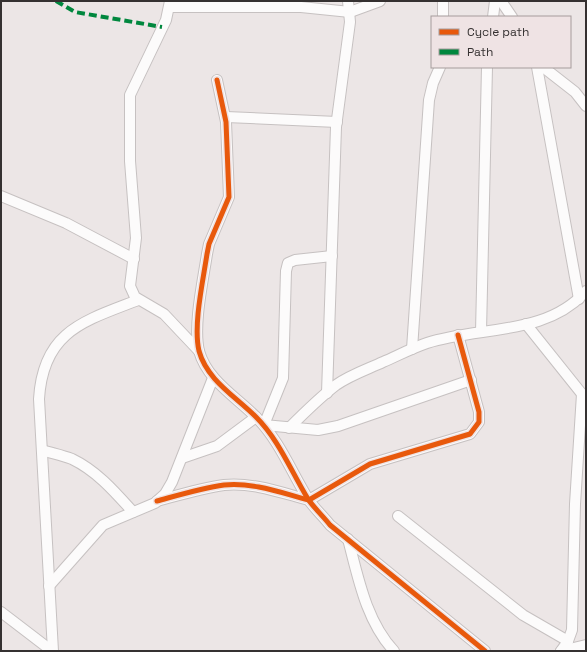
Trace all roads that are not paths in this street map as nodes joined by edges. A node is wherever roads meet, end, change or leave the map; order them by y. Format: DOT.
graph roads {
  1 [pos="348,1"];
  2 [pos="380,1"];
  3 [pos="443,1"];
  4 [pos="496,1"];
  5 [pos="501,1"];
  6 [pos="170,4"];
  7 [pos="214,4"];
  8 [pos="350,12"];
  9 [pos="443,16"];
  10 [pos="493,16"];
  11 [pos="511,16"];
  12 [pos="440,68"];
  13 [pos="487,68"];
  14 [pos="537,68"];
  15 [pos="544,68"];
  16 [pos="217,80"];
  17 [pos="586,106"];
  18 [pos="226,117"];
  19 [pos="337,122"];
  20 [pos="1,196"];
  21 [pos="332,256"];
  22 [pos="134,259"];
  23 [pos="583,295"];
  24 [pos="138,300"];
  25 [pos="526,324"];
  26 [pos="481,332"];
  27 [pos="458,335"];
  28 [pos="412,349"];
  29 [pos="199,350"];
  30 [pos="213,378"];
  31 [pos="471,380"];
  32 [pos="327,393"];
  33 [pos="584,396"];
  34 [pos="256,417"];
  35 [pos="264,425"];
  36 [pos="289,428"];
  37 [pos="42,450"];
  38 [pos="182,458"];
  39 [pos="309,500"];
  40 [pos="158,501"];
  41 [pos="134,512"];
  42 [pos="398,516"];
  43 [pos="348,539"];
  44 [pos="49,586"];
  45 [pos="1,612"];
  46 [pos="568,641"];
  47 [pos="586,645"];
  48 [pos="52,651"];
  49 [pos="394,651"];
  50 [pos="485,651"];
  51 [pos="561,651"];
  1 -- 8 [label="street"];
  2 -- 8 [label="street"];
  3 -- 9 [label="street"];
  4 -- 10 [label="street"];
  5 -- 11 [label="street"];
  6 -- 7 [label="street"];
  6 -- 22 [label="street"];
  7 -- 8 [label="street"];
  8 -- 19 [label="street"];
  12 -- 28 [label="street"];
  13 -- 26 [label="street"];
  14 -- 23 [label="street"];
  15 -- 17 [label="street"];
  16 -- 18 [label="street"];
  18 -- 19 [label="street"];
  18 -- 29 [label="street"];
  19 -- 21 [label="street"];
  20 -- 22 [label="street"];
  21 -- 32 [label="street"];
  21 -- 35 [label="street"];
  22 -- 24 [label="street"];
  23 -- 25 [label="street"];
  24 -- 29 [label="street"];
  24 -- 37 [label="street"];
  25 -- 26 [label="street"];
  25 -- 33 [label="street"];
  26 -- 27 [label="street"];
  27 -- 28 [label="street"];
  27 -- 31 [label="street"];
  28 -- 32 [label="street"];
  29 -- 30 [label="street"];
  30 -- 34 [label="street"];
  30 -- 38 [label="street"];
  31 -- 36 [label="street"];
  31 -- 39 [label="street"];
  32 -- 36 [label="street"];
  33 -- 46 [label="street"];
  34 -- 35 [label="street"];
  34 -- 38 [label="street"];
  35 -- 36 [label="street"];
  35 -- 39 [label="street"];
  37 -- 41 [label="street"];
  37 -- 44 [label="street"];
  38 -- 40 [label="street"];
  39 -- 40 [label="street"];
  39 -- 43 [label="street"];
  40 -- 41 [label="street"];
  41 -- 44 [label="street"];
  42 -- 46 [label="street"];
  43 -- 49 [label="street"];
  43 -- 50 [label="street"];
  44 -- 48 [label="street"];
  45 -- 48 [label="street"];
  46 -- 51 [label="street"];
  47 -- 51 [label="street"];
}
